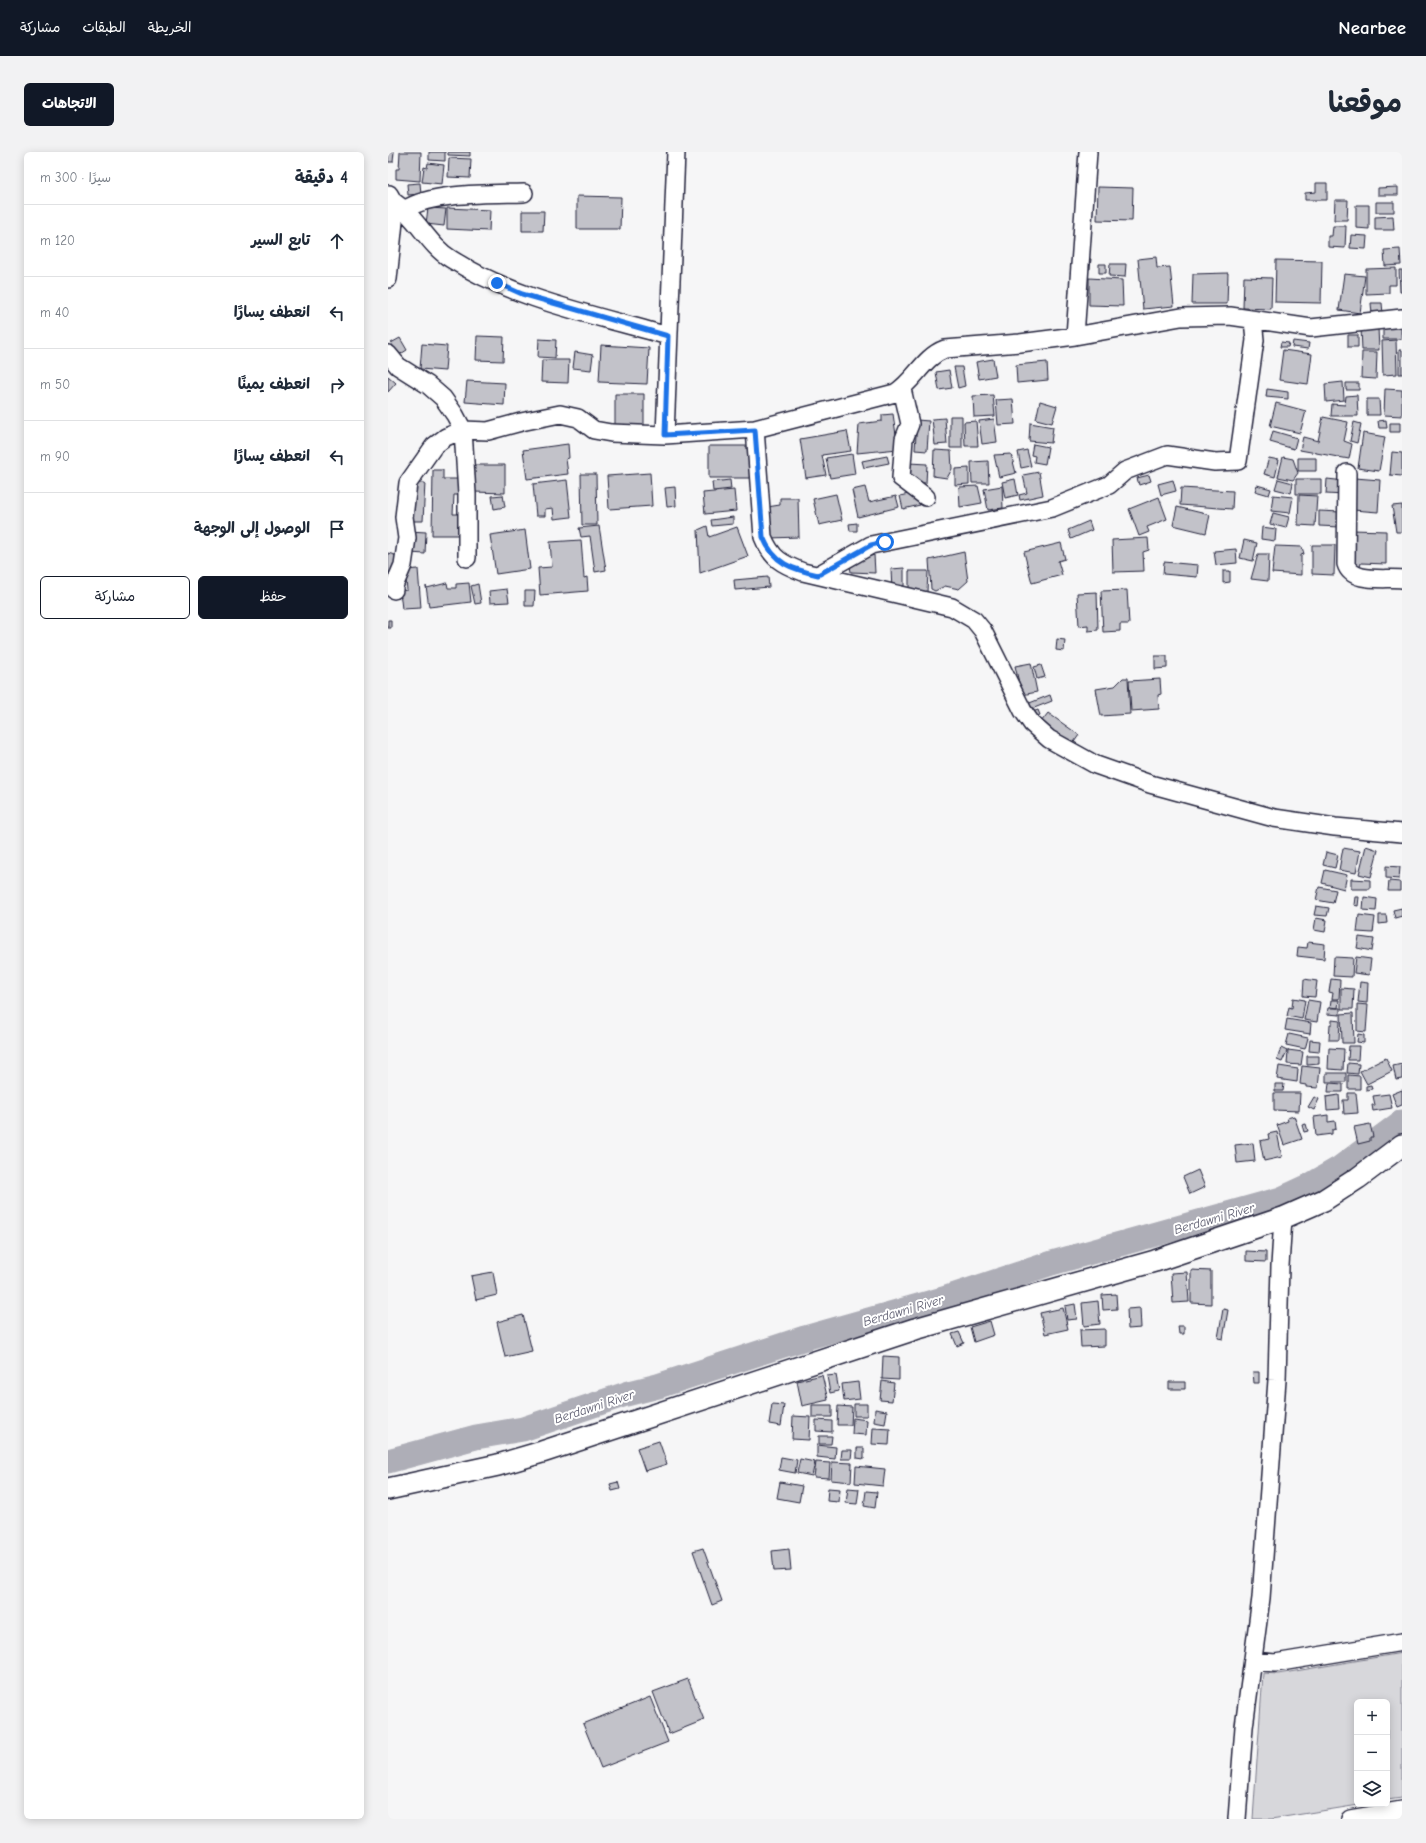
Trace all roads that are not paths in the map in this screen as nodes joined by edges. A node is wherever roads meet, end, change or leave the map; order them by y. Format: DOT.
graph roads {
  1 [pos="676,152"];
  2 [pos="1088,152"];
  3 [pos="524,193"];
  4 [pos="396,201"];
  5 [pos="388,279"];
  6 [pos="1402,318"];
  7 [pos="1253,320"];
  8 [pos="668,336"];
  9 [pos="1075,336"];
  10 [pos="388,354"];
  11 [pos="902,389"];
  12 [pos="463,430"];
  13 [pos="755,430"];
  14 [pos="665,435"];
  15 [pos="1347,473"];
  16 [pos="926,497"];
  17 [pos="466,558"];
  18 [pos="818,575"];
  19 [pos="1402,579"];
  20 [pos="394,590"];
  21 [pos="1402,833"];
  22 [pos="1402,1145"];
  23 [pos="1283,1218"];
  24 [pos="388,1489"];
  25 [pos="1402,1642"];
  26 [pos="1253,1661"];
  27 [pos="1402,1810"];
  28 [pos="1237,1819"];
  29 [pos="1350,1819"];
  1 -- 8 [label="street"];
  2 -- 9 [label="street"];
  3 -- 4 [label="street"];
  4 -- 5 [label="street"];
  4 -- 8 [label="street"];
  6 -- 7 [label="street"];
  7 -- 9 [label="street"];
  7 -- 18 [label="street"];
  8 -- 14 [label="street"];
  9 -- 11 [label="street"];
  10 -- 12 [label="street"];
  11 -- 13 [label="street"];
  11 -- 16 [label="street"];
  12 -- 14 [label="street"];
  12 -- 17 [label="street"];
  12 -- 20 [label="street"];
  13 -- 14 [label="street"];
  13 -- 18 [label="street"];
  15 -- 19 [label="street"];
  18 -- 21 [label="street"];
  22 -- 23 [label="street"];
  23 -- 24 [label="street"];
  23 -- 26 [label="street"];
  25 -- 26 [label="street"];
  26 -- 28 [label="street"];
  27 -- 29 [label="street"];
}
